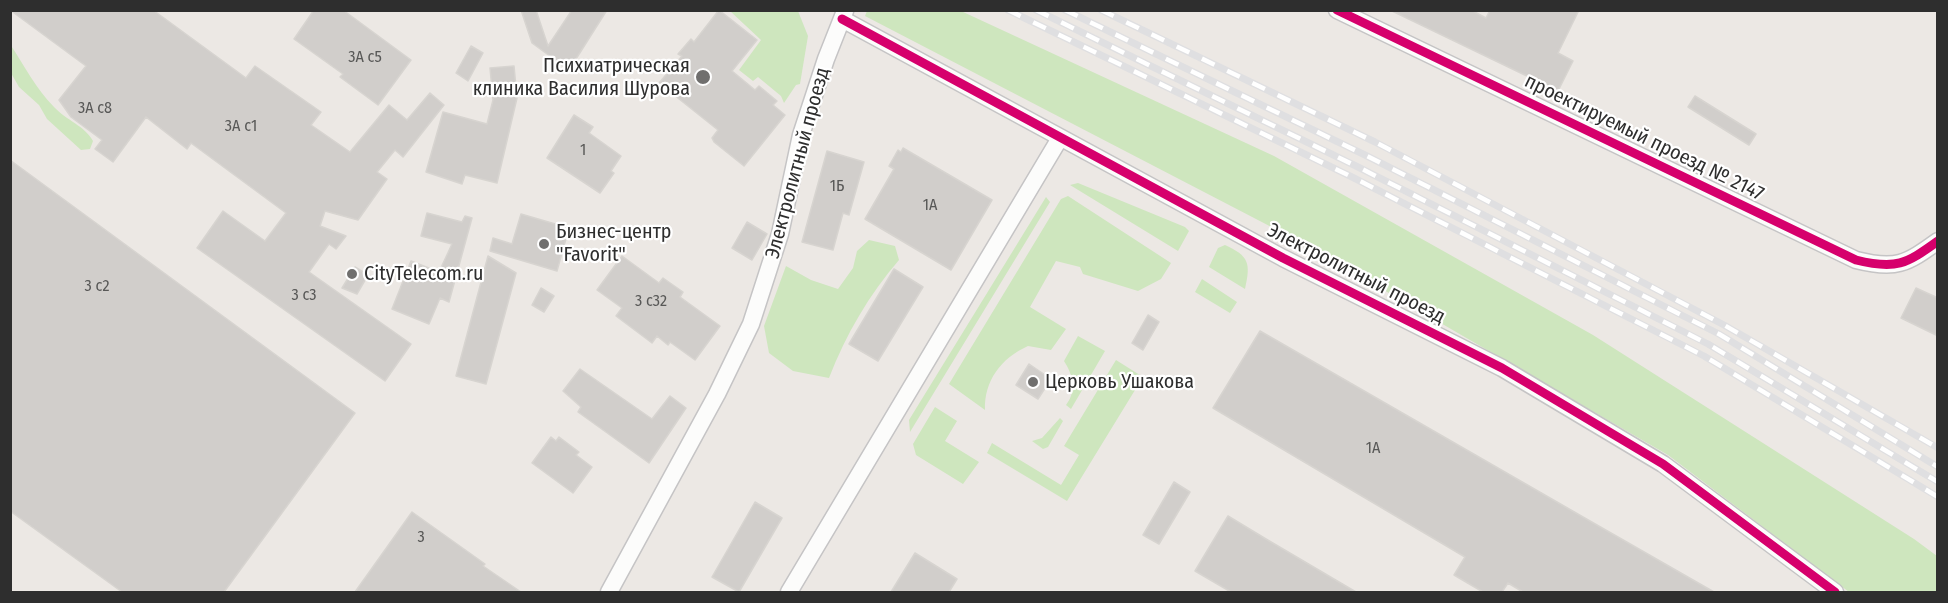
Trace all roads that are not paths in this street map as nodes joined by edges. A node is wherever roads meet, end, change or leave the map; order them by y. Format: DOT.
graph roads {
  1 [pos="1337,10"];
  2 [pos="844,15"];
  3 [pos="1060,138"];
  4 [pos="1938,241"];
  5 [pos="609,592"];
  6 [pos="789,592"];
  7 [pos="1835,592"];
  1 -- 4 [label="street, проектируемый проезд № 2147"];
  2 -- 3 [label="street, Электролитный проезд"];
  2 -- 5 [label="street, Электролитный проезд"];
  3 -- 6 [label="street"];
  3 -- 7 [label="street, Электролитный проезд"];
}
